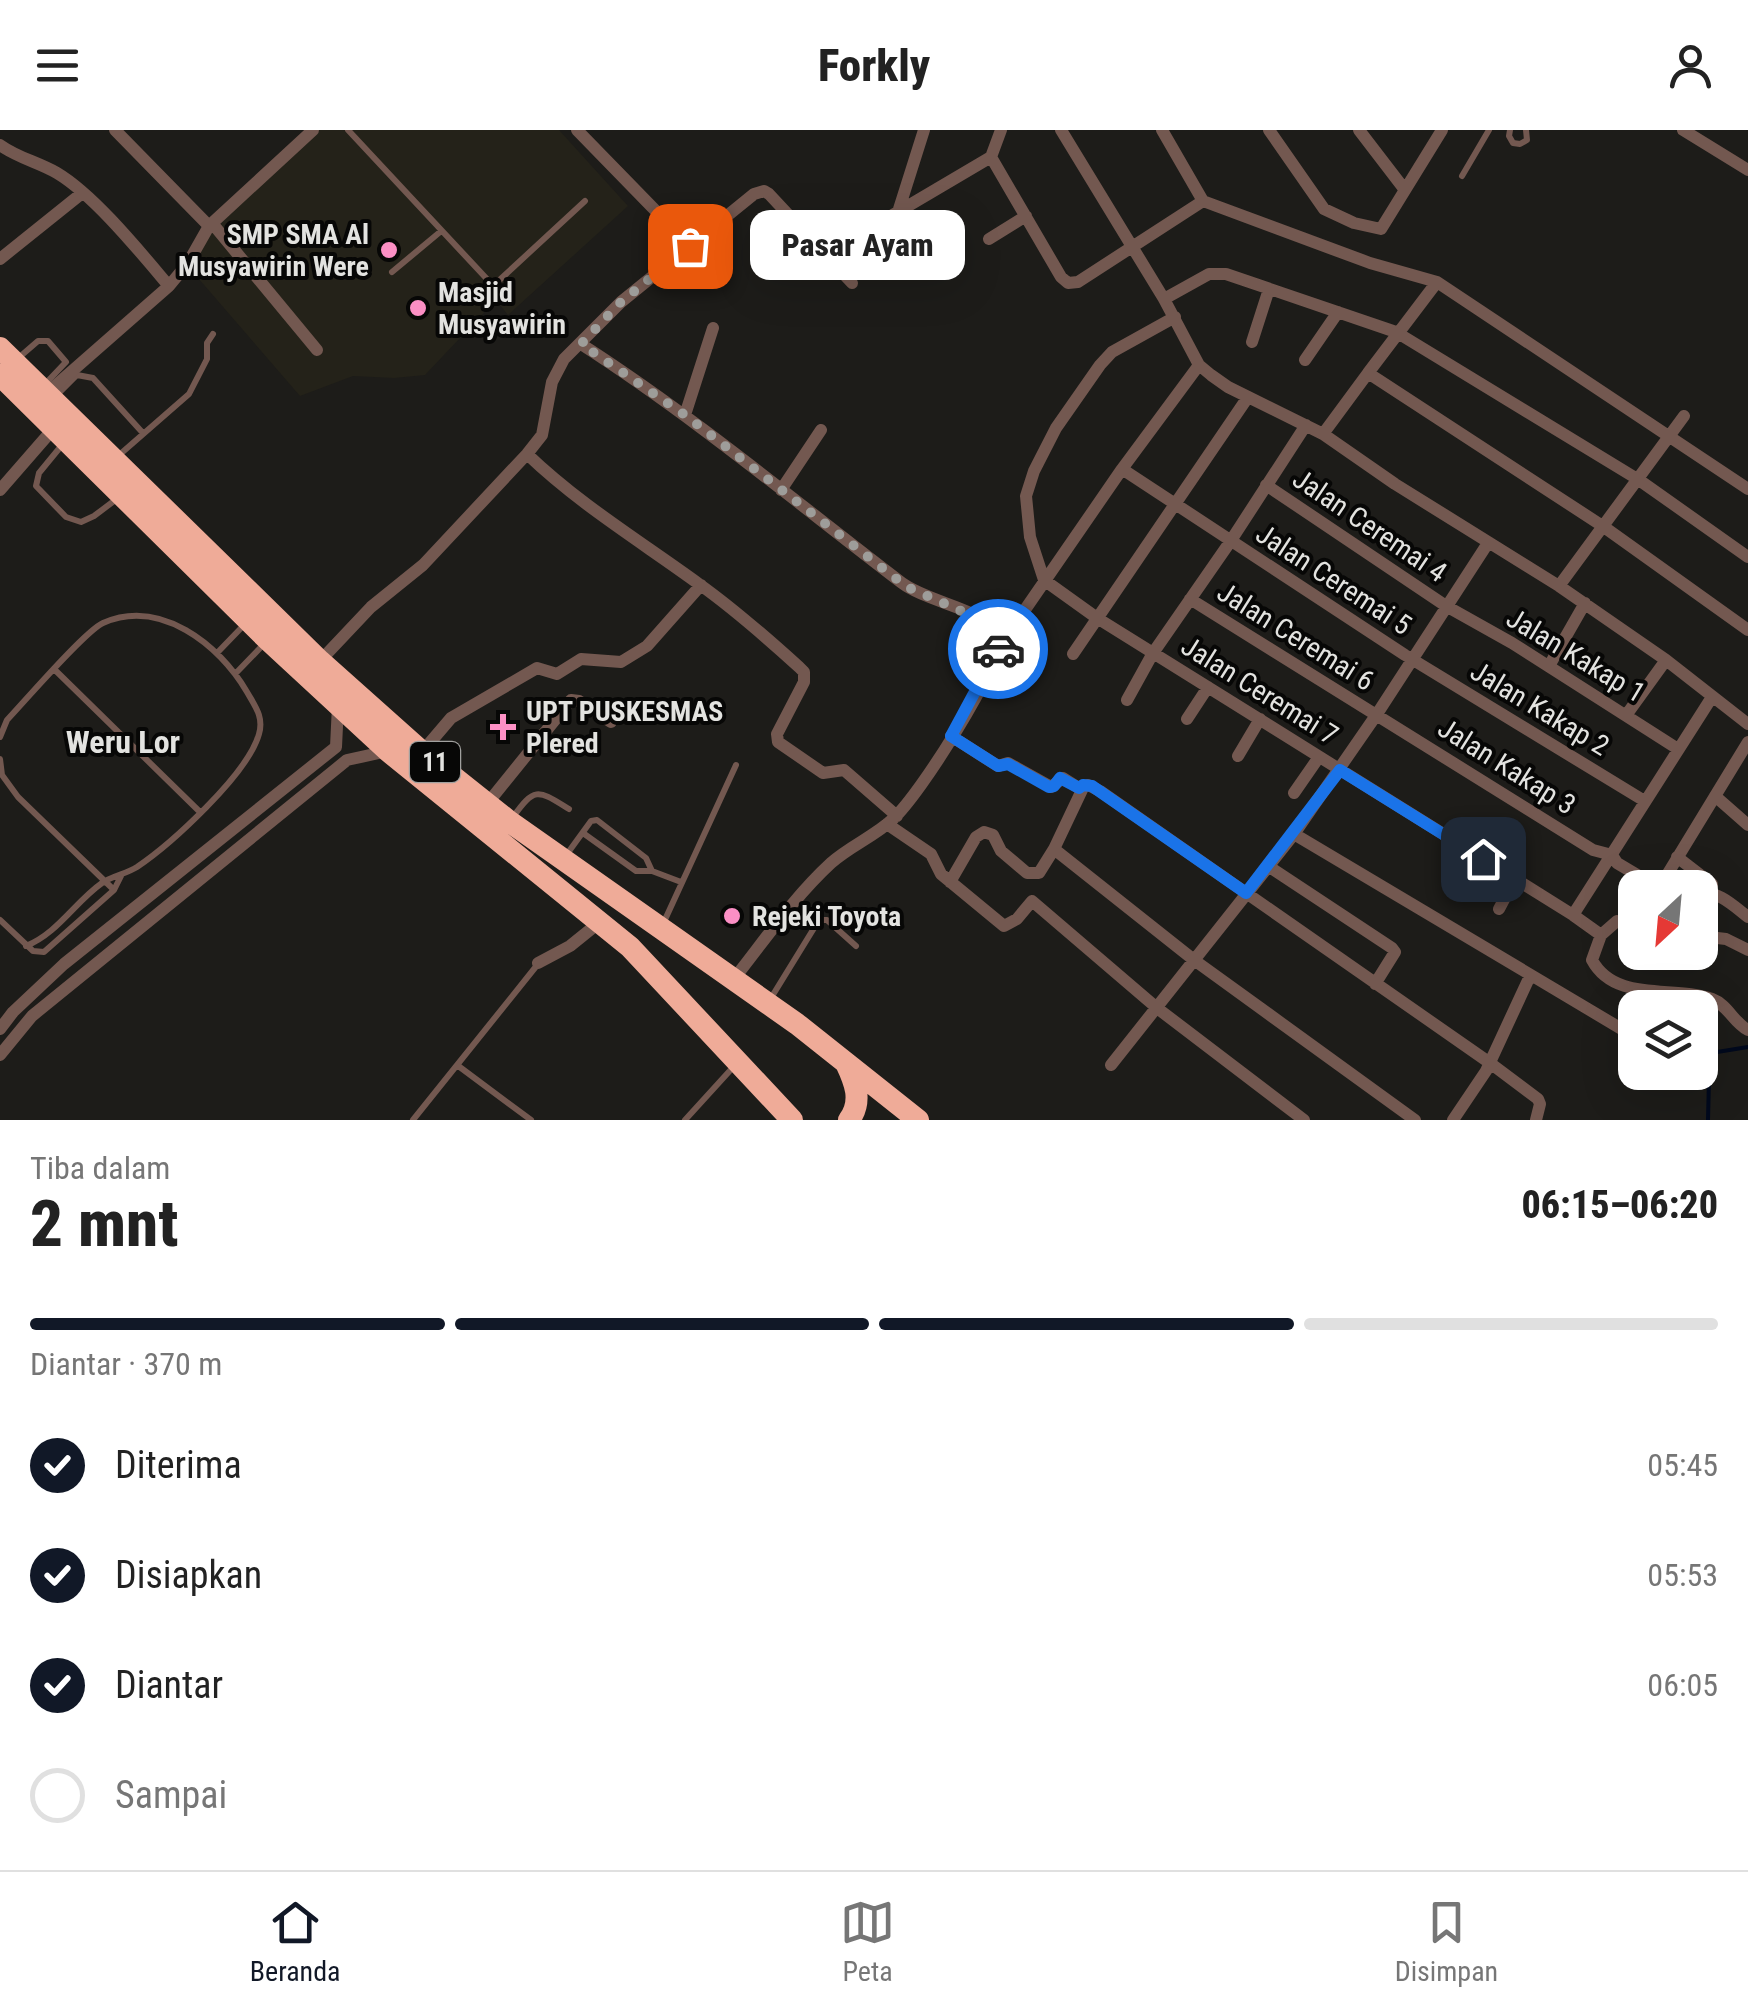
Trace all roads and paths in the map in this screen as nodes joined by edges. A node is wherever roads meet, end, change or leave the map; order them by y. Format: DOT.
graph roads {
  1 [pos="115,130"];
  2 [pos="314,130"];
  3 [pos="348,130"];
  4 [pos="577,130"];
  5 [pos="924,130"];
  6 [pos="1001,130"];
  7 [pos="1061,130"];
  8 [pos="1162,130"];
  9 [pos="1270,130"];
  10 [pos="1360,130"];
  11 [pos="1442,130"];
  12 [pos="1489,130"];
  13 [pos="1510,130"];
  14 [pos="1526,130"];
  15 [pos="1692,132"];
  16 [pos="0,144"];
  17 [pos="991,156"];
  18 [pos="1748,170"];
  19 [pos="1462,176"];
  20 [pos="1405,190"];
  21 [pos="81,194"];
  22 [pos="585,201"];
  23 [pos="1202,201"];
  24 [pos="900,209"];
  25 [pos="1026,216"];
  26 [pos="210,225"];
  27 [pos="869,229"];
  28 [pos="440,232"];
  29 [pos="988,239"];
  30 [pos="811,240"];
  31 [pos="690,246"];
  32 [pos="1132,248"];
  33 [pos="0,259"];
  34 [pos="771,271"];
  35 [pos="392,272"];
  36 [pos="852,282"];
  37 [pos="1437,282"];
  38 [pos="169,286"];
  39 [pos="492,286"];
  40 [pos="1269,288"];
  41 [pos="500,294"];
  42 [pos="1164,299"];
  43 [pos="1338,312"];
  44 [pos="1174,317"];
  45 [pos="714,328"];
  46 [pos="1396,332"];
  47 [pos="213,334"];
  48 [pos="1252,342"];
  49 [pos="581,344"];
  50 [pos="317,350"];
  51 [pos="1305,360"];
  52 [pos="5,361"];
  53 [pos="1200,365"];
  54 [pos="1368,372"];
  55 [pos="47,393"];
  56 [pos="1248,397"];
  57 [pos="685,415"];
  58 [pos="1684,416"];
  59 [pos="1306,424"];
  60 [pos="820,430"];
  61 [pos="142,432"];
  62 [pos="60,434"];
  63 [pos="1323,434"];
  64 [pos="1670,435"];
  65 [pos="527,454"];
  66 [pos="114,461"];
  67 [pos="1122,469"];
  68 [pos="1639,480"];
  69 [pos="1266,485"];
  70 [pos="1748,489"];
  71 [pos="0,490"];
  72 [pos="781,490"];
  73 [pos="121,495"];
  74 [pos="1176,503"];
  75 [pos="1604,527"];
  76 [pos="1230,542"];
  77 [pos="1488,543"];
  78 [pos="1748,557"];
  79 [pos="1044,580"];
  80 [pos="701,585"];
  81 [pos="1560,586"];
  82 [pos="1190,599"];
  83 [pos="1585,603"];
  84 [pos="1446,606"];
  85 [pos="1022,614"];
  86 [pos="1096,618"];
  87 [pos="248,620"];
  88 [pos="1748,630"];
  89 [pos="268,640"];
  90 [pos="217,652"];
  91 [pos="1153,652"];
  92 [pos="1073,654"];
  93 [pos="1411,658"];
  94 [pos="1666,660"];
  95 [pos="320,661"];
  96 [pos="1548,666"];
  97 [pos="56,670"];
  98 [pos="236,672"];
  99 [pos="1208,687"];
  100 [pos="1712,696"];
  101 [pos="1127,700"];
  102 [pos="338,705"];
  103 [pos="1377,714"];
  104 [pos="1627,714"];
  105 [pos="1187,718"];
  106 [pos="1260,720"];
  107 [pos="612,722"];
  108 [pos="1748,724"];
  109 [pos="951,736"];
  110 [pos="0,737"];
  111 [pos="1748,742"];
  112 [pos="1678,749"];
  113 [pos="388,751"];
  114 [pos="422,752"];
  115 [pos="1238,756"];
  116 [pos="1319,757"];
  117 [pos="0,761"];
  118 [pos="736,766"];
  119 [pos="1340,770"];
  120 [pos="1079,788"];
  121 [pos="1294,793"];
  122 [pos="1715,796"];
  123 [pos="1643,800"];
  124 [pos="488,804"];
  125 [pos="569,809"];
  126 [pos="200,812"];
  127 [pos="892,820"];
  128 [pos="510,822"];
  129 [pos="1748,825"];
  130 [pos="583,833"];
  131 [pos="1294,834"];
  132 [pos="220,840"];
  133 [pos="1054,849"];
  134 [pos="231,852"];
  135 [pos="1612,855"];
  136 [pos="1677,857"];
  137 [pos="563,859"];
  138 [pos="1268,866"];
  139 [pos="1629,870"];
  140 [pos="1669,870"];
  141 [pos="1694,870"];
  142 [pos="652,872"];
  143 [pos="1035,874"];
  144 [pos="122,875"];
  145 [pos="1515,879"];
  146 [pos="105,880"];
  147 [pos="681,882"];
  148 [pos="950,882"];
  149 [pos="114,890"];
  150 [pos="1246,893"];
  151 [pos="1032,901"];
  152 [pos="1718,901"];
  153 [pos="1499,909"];
  154 [pos="1573,915"];
  155 [pos="1748,917"];
  156 [pos="0,920"];
  157 [pos="62,920"];
  158 [pos="600,920"];
  159 [pos="1618,921"];
  160 [pos="660,929"];
  161 [pos="72,930"];
  162 [pos="1601,935"];
  163 [pos="1718,938"];
  164 [pos="26,946"];
  165 [pos="856,946"];
  166 [pos="86,947"];
  167 [pos="1748,950"];
  168 [pos="98,960"];
  169 [pos="1194,960"];
  170 [pos="538,963"];
  171 [pos="1530,976"];
  172 [pos="734,980"];
  173 [pos="1375,984"];
  174 [pos="768,1004"];
  175 [pos="1157,1008"];
  176 [pos="1618,1026"];
  177 [pos="0,1029"];
  178 [pos="1748,1030"];
  179 [pos="0,1055"];
  180 [pos="844,1060"];
  181 [pos="1490,1063"];
  182 [pos="737,1064"];
  183 [pos="457,1066"];
  184 [pos="1111,1066"];
  185 [pos="414,1120"];
  186 [pos="530,1120"];
  187 [pos="685,1120"];
  188 [pos="792,1120"];
  189 [pos="849,1120"];
  190 [pos="918,1120"];
  191 [pos="1304,1120"];
  192 [pos="1415,1120"];
  193 [pos="1453,1120"];
  194 [pos="1536,1120"];
  1 -- 26 [label="street"];
  2 -- 26 [label="street"];
  3 -- 28 [label="lane"];
  4 -- 31 [label="street"];
  5 -- 24 [label="street"];
  6 -- 17 [label="street"];
  7 -- 32 [label="street"];
  8 -- 23 [label="street"];
  9 -- 20 [label="street"];
  10 -- 20 [label="street"];
  11 -- 20 [label="street"];
  12 -- 19 [label="lane"];
  13 -- 14 [label="lane"];
  15 -- 18 [label="street"];
  16 -- 21 [label="street"];
  17 -- 24 [label="street"];
  17 -- 25 [label="street"];
  21 -- 33 [label="street"];
  21 -- 38 [label="street"];
  22 -- 39 [label="lane"];
  23 -- 32 [label="street"];
  23 -- 37 [label="street"];
  24 -- 27 [label="street"];
  25 -- 29 [label="street"];
  25 -- 32 [label="street"];
  26 -- 38 [label="street"];
  26 -- 50 [label="street"];
  28 -- 35 [label="lane"];
  28 -- 39 [label="lane"];
  30 -- 31 [label="street"];
  30 -- 34 [label="street"];
  30 -- 36 [label="street"];
  31 -- 49 [label="street"];
  32 -- 42 [label="street"];
  37 -- 46 [label="street"];
  37 -- 64 [label="street"];
  38 -- 55 [label="street"];
  39 -- 41 [label="lane"];
  40 -- 42 [label="street"];
  40 -- 43 [label="street"];
  40 -- 48 [label="street"];
  42 -- 44 [label="street"];
  43 -- 46 [label="street"];
  43 -- 51 [label="street"];
  44 -- 53 [label="street"];
  44 -- 79 [label="street"];
  45 -- 57 [label="street"];
  46 -- 54 [label="street"];
  46 -- 68 [label="street"];
  47 -- 61 [label="lane"];
  49 -- 57 [label="street"];
  49 -- 65 [label="street"];
  52 -- 55 [label="highway, 11"];
  52 -- 55 [label="lane"];
  52 -- 62 [label="highway, 11"];
  53 -- 56 [label="street"];
  53 -- 67 [label="street"];
  54 -- 63 [label="street"];
  54 -- 75 [label="street"];
  55 -- 61 [label="lane"];
  55 -- 66 [label="highway, 11"];
  56 -- 59 [label="street"];
  56 -- 74 [label="street"];
  57 -- 72 [label="street"];
  58 -- 64 [label="street"];
  59 -- 63 [label="street"];
  59 -- 69 [label="street"];
  60 -- 72 [label="street"];
  61 -- 66 [label="lane"];
  62 -- 71 [label="street"];
  62 -- 73 [label="highway, 11"];
  62 -- 73 [label="lane"];
  63 -- 77 [label="street"];
  64 -- 68 [label="street"];
  64 -- 70 [label="street"];
  65 -- 80 [label="street"];
  65 -- 95 [label="street"];
  66 -- 95 [label="highway, 11"];
  67 -- 74 [label="street, Jalan Ceremai 5"];
  67 -- 79 [label="street"];
  68 -- 75 [label="street"];
  68 -- 78 [label="street"];
  69 -- 76 [label="street"];
  69 -- 84 [label="street, Jalan Ceremai 4"];
  72 -- 109 [label="street"];
  73 -- 87 [label="highway, 11"];
  74 -- 76 [label="street, Jalan Ceremai 5"];
  74 -- 86 [label="street"];
  75 -- 81 [label="street"];
  75 -- 88 [label="street"];
  76 -- 82 [label="street"];
  76 -- 93 [label="street, Jalan Ceremai 5"];
  77 -- 81 [label="street"];
  77 -- 84 [label="street"];
  79 -- 85 [label="street"];
  79 -- 86 [label="street, Jalan Ceremai 7"];
  80 -- 114 [label="street"];
  80 -- 127 [label="street"];
  81 -- 83 [label="street"];
  82 -- 91 [label="street"];
  82 -- 103 [label="street, Jalan Ceremai 6"];
  83 -- 94 [label="street"];
  83 -- 96 [label="street"];
  84 -- 93 [label="street"];
  84 -- 96 [label="street, Jalan Kakap 1"];
  86 -- 91 [label="street, Jalan Ceremai 7"];
  86 -- 92 [label="street"];
  87 -- 89 [label="highway, 11"];
  87 -- 90 [label="lane"];
  89 -- 98 [label="lane"];
  89 -- 102 [label="highway, 11"];
  90 -- 97 [label="lane"];
  90 -- 98 [label="lane"];
  91 -- 99 [label="street, Jalan Ceremai 7"];
  91 -- 101 [label="street"];
  93 -- 103 [label="street"];
  93 -- 123 [label="street, Jalan Kakap 2"];
  94 -- 100 [label="street"];
  94 -- 104 [label="street"];
  95 -- 114 [label="highway, 11"];
  96 -- 104 [label="street, Jalan Kakap 1"];
  97 -- 110 [label="lane"];
  97 -- 126 [label="lane"];
  98 -- 126 [label="lane"];
  99 -- 105 [label="street"];
  99 -- 106 [label="street, Jalan Ceremai 7"];
  100 -- 108 [label="street"];
  100 -- 112 [label="street"];
  102 -- 113 [label="highway, 11"];
  102 -- 132 [label="street"];
  103 -- 119 [label="street"];
  103 -- 135 [label="street, Jalan Kakap 3"];
  104 -- 112 [label="street, Jalan Kakap 1"];
  106 -- 115 [label="street"];
  106 -- 116 [label="street, Jalan Ceremai 7"];
  107 -- 124 [label="street"];
  109 -- 120 [label="street"];
  109 -- 127 [label="street"];
  111 -- 122 [label="street"];
  112 -- 123 [label="street"];
  113 -- 134 [label="street"];
  113 -- 158 [label="highway, 11"];
  114 -- 124 [label="highway, 11"];
  116 -- 119 [label="street, Jalan Ceremai 7"];
  116 -- 121 [label="street"];
  117 -- 146 [label="lane"];
  118 -- 147 [label="lane"];
  119 -- 131 [label="street"];
  119 -- 145 [label="street, Jalan Ceremai 7"];
  120 -- 133 [label="street"];
  120 -- 150 [label="street"];
  122 -- 129 [label="street"];
  122 -- 136 [label="street"];
  123 -- 135 [label="street"];
  124 -- 128 [label="highway, 11"];
  125 -- 128 [label="lane"];
  126 -- 144 [label="lane"];
  127 -- 148 [label="street"];
  127 -- 172 [label="street"];
  128 -- 137 [label="highway, 11"];
  130 -- 137 [label="lane"];
  130 -- 142 [label="lane"];
  130 -- 142 [label="lane"];
  131 -- 138 [label="street"];
  131 -- 171 [label="street"];
  132 -- 134 [label="street"];
  132 -- 166 [label="street"];
  133 -- 143 [label="street"];
  133 -- 169 [label="street"];
  134 -- 168 [label="street"];
  135 -- 139 [label="street, Jalan Kakap 3"];
  135 -- 154 [label="street"];
  136 -- 140 [label="street"];
  136 -- 141 [label="street"];
  137 -- 160 [label="highway, 11"];
  138 -- 150 [label="street"];
  138 -- 173 [label="street"];
  142 -- 147 [label="lane"];
  143 -- 148 [label="street"];
  143 -- 151 [label="street"];
  144 -- 146 [label="lane"];
  144 -- 149 [label="lane"];
  145 -- 153 [label="street"];
  145 -- 154 [label="street, Jalan Ceremai 7"];
  146 -- 149 [label="lane"];
  146 -- 157 [label="lane"];
  147 -- 160 [label="lane"];
  148 -- 151 [label="street"];
  149 -- 161 [label="lane"];
  150 -- 169 [label="street"];
  150 -- 173 [label="street"];
  151 -- 175 [label="street"];
  152 -- 155 [label="street"];
  154 -- 162 [label="street, Jalan Ceremai 7"];
  156 -- 164 [label="lane"];
  157 -- 161 [label="lane"];
  157 -- 164 [label="lane"];
  158 -- 170 [label="street"];
  158 -- 182 [label="highway, 11"];
  159 -- 162 [label="street"];
  160 -- 172 [label="highway, 11"];
  161 -- 164 [label="lane"];
  162 -- 178 [label="street"];
  163 -- 167 [label="street"];
  165 -- 174 [label="lane"];
  166 -- 168 [label="street"];
  166 -- 177 [label="street"];
  168 -- 179 [label="street"];
  169 -- 175 [label="street"];
  169 -- 192 [label="street"];
  170 -- 183 [label="lane"];
  171 -- 176 [label="street"];
  171 -- 181 [label="street"];
  172 -- 174 [label="highway, 11"];
  173 -- 181 [label="street"];
  174 -- 180 [label="highway, 11"];
  175 -- 184 [label="street"];
  175 -- 191 [label="street"];
  180 -- 189 [label="highway"];
  180 -- 190 [label="highway, 11"];
  181 -- 193 [label="street"];
  181 -- 194 [label="street"];
  182 -- 187 [label="lane"];
  182 -- 188 [label="highway, 11"];
  183 -- 185 [label="lane"];
  183 -- 186 [label="lane"];
}
